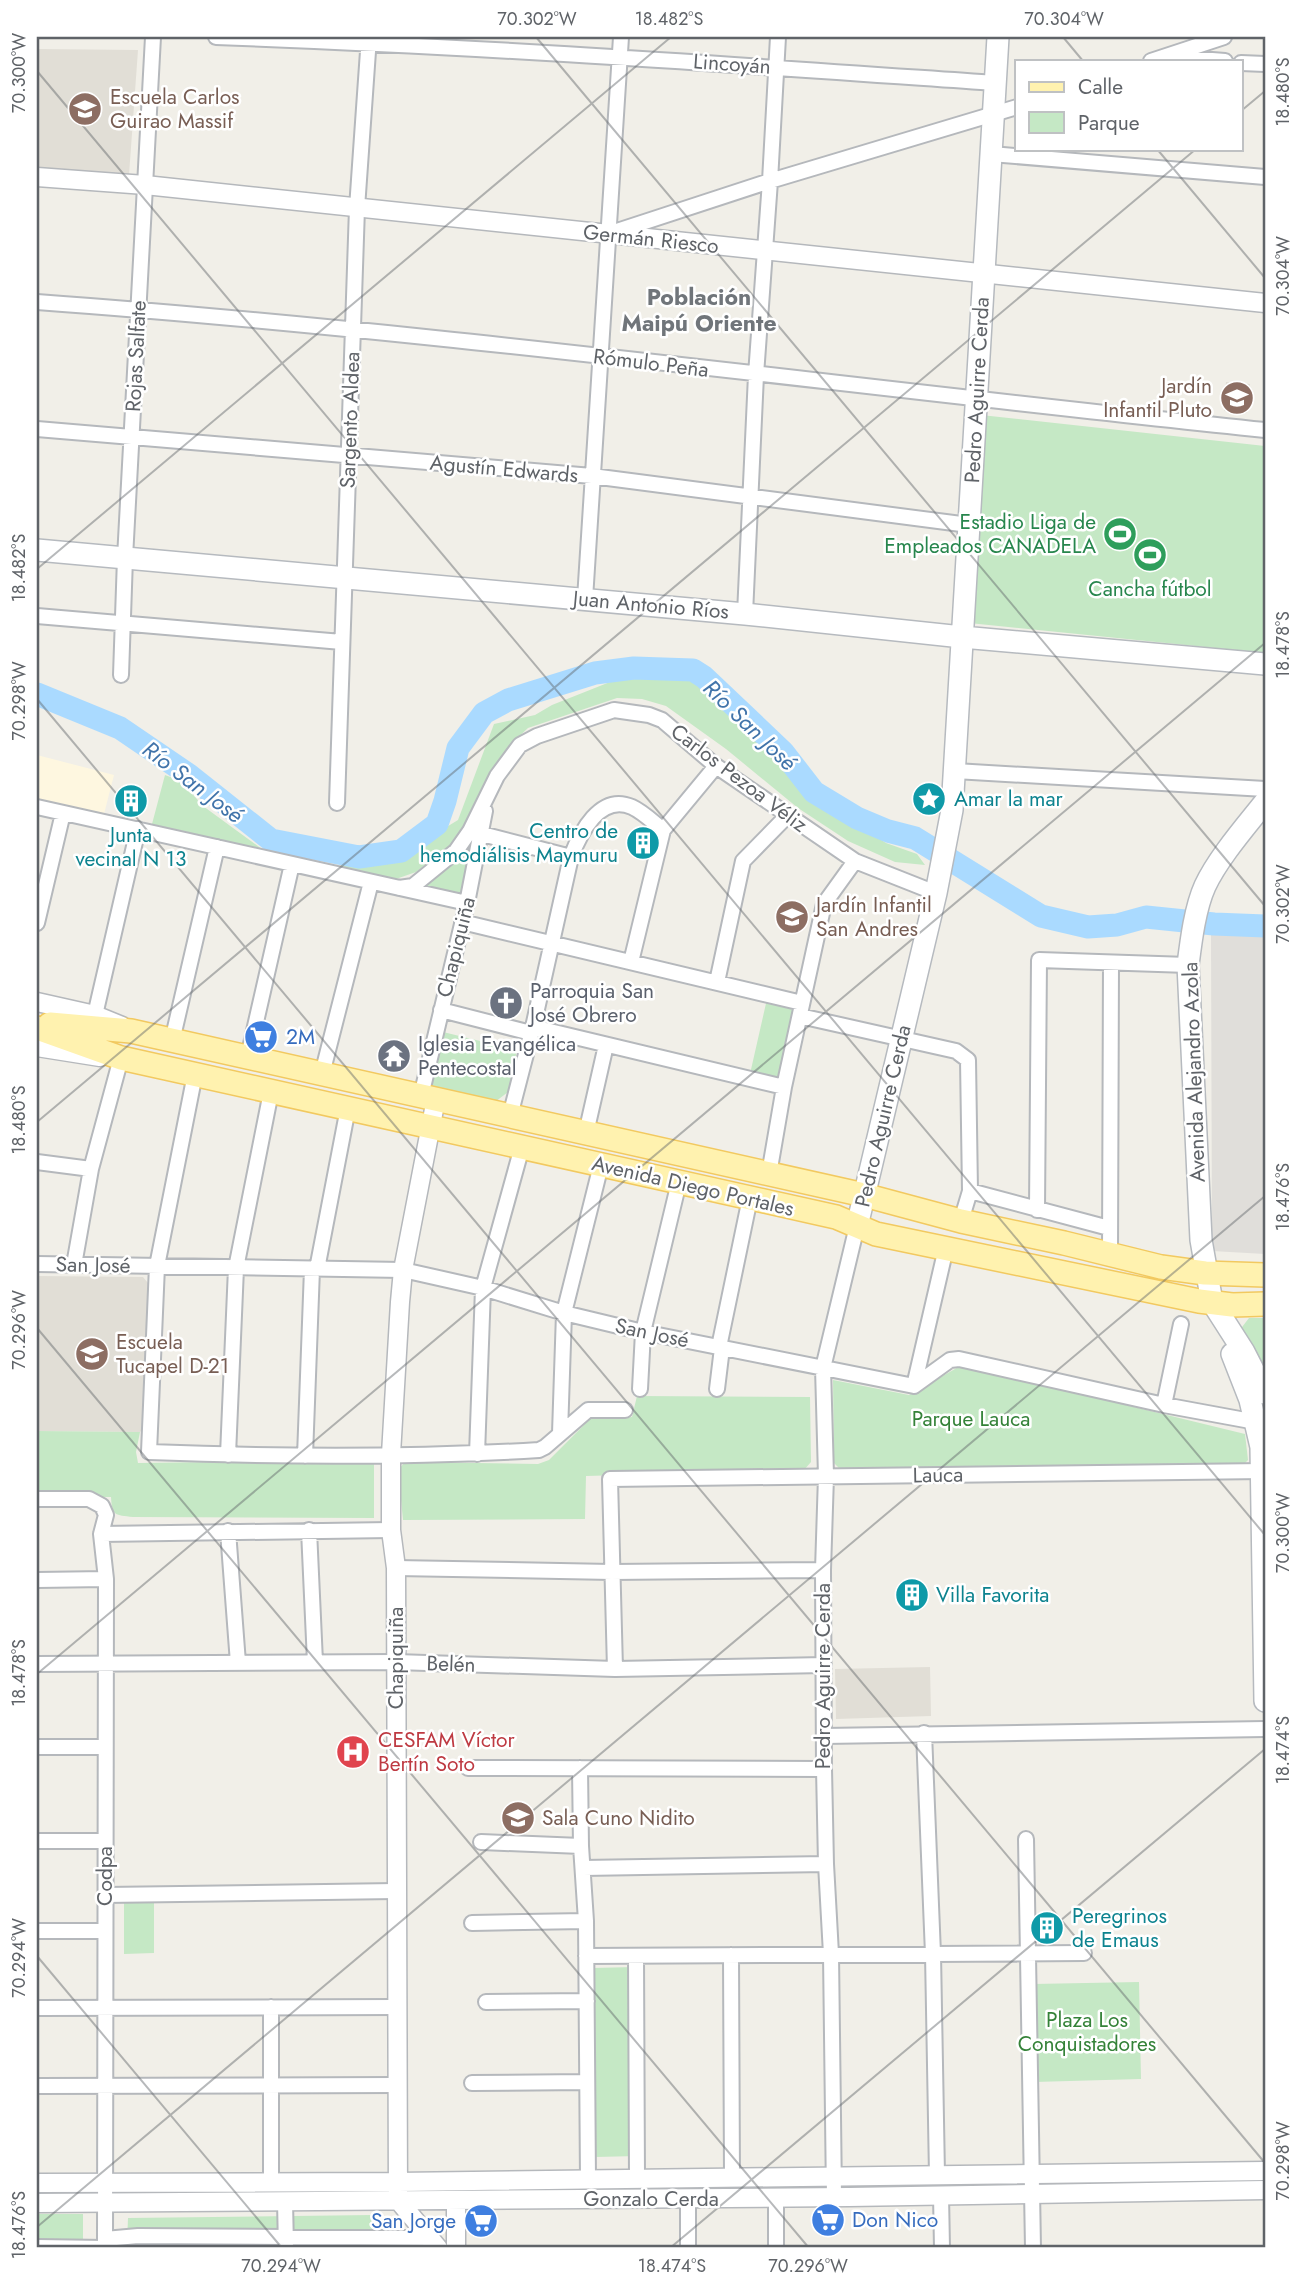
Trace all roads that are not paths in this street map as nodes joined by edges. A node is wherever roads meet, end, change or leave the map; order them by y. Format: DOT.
graph roads {
  1 [pos="153,37"];
  2 [pos="216,37"];
  3 [pos="621,37"];
  4 [pos="778,37"];
  5 [pos="998,37"];
  6 [pos="1224,37"];
  7 [pos="369,40"];
  8 [pos="620,56"];
  9 [pos="1158,59"];
  10 [pos="1192,60"];
  11 [pos="1242,62"];
  12 [pos="1265,64"];
  13 [pos="776,66"];
  14 [pos="995,83"];
  15 [pos="1015,108"];
  16 [pos="993,114"];
  17 [pos="991,154"];
  18 [pos="37,177"];
  19 [pos="1265,177"];
  20 [pos="770,181"];
  21 [pos="145,186"];
  22 [pos="357,208"];
  23 [pos="608,234"];
  24 [pos="764,251"];
  25 [pos="984,274"];
  26 [pos="37,302"];
  27 [pos="1265,303"];
  28 [pos="138,310"];
  29 [pos="353,328"];
  30 [pos="600,357"];
  31 [pos="756,375"];
  32 [pos="976,400"];
  33 [pos="37,429"];
  34 [pos="1265,430"];
  35 [pos="131,438"];
  36 [pos="348,456"];
  37 [pos="592,476"];
  38 [pos="751,497"];
  39 [pos="969,525"];
  40 [pos="37,550"];
  41 [pos="125,558"];
  42 [pos="344,578"];
  43 [pos="584,599"];
  44 [pos="745,614"];
  45 [pos="37,616"];
  46 [pos="123,623"];
  47 [pos="962,637"];
  48 [pos="342,642"];
  49 [pos="1265,664"];
  50 [pos="121,676"];
  51 [pos="716,766"];
  52 [pos="955,771"];
  53 [pos="1265,789"];
  54 [pos="487,797"];
  55 [pos="1265,802"];
  56 [pos="337,803"];
  57 [pos="37,807"];
  58 [pos="63,813"];
  59 [pos="787,816"];
  60 [pos="138,830"];
  61 [pos="663,830"];
  62 [pos="482,834"];
  63 [pos="217,847"];
  64 [pos="571,856"];
  65 [pos="855,861"];
  66 [pos="292,864"];
  67 [pos="371,882"];
  68 [pos="938,883"];
  69 [pos="399,888"];
  70 [pos="467,903"];
  71 [pos="462,922"];
  72 [pos="37,923"];
  73 [pos="552,943"];
  74 [pos="632,962"];
  75 [pos="1111,963"];
  76 [pos="1188,965"];
  77 [pos="717,982"];
  78 [pos="37,1002"];
  79 [pos="801,1009"];
  80 [pos="441,1010"];
  81 [pos="95,1015"];
  82 [pos="37,1022"];
  83 [pos="37,1028"];
  84 [pos="532,1030"];
  85 [pos="131,1031"];
  86 [pos="901,1039"];
  87 [pos="172,1041"];
  88 [pos="606,1045"];
  89 [pos="45,1049"];
  90 [pos="248,1057"];
  91 [pos="121,1058"];
  92 [pos="195,1074"];
  93 [pos="322,1074"];
  94 [pos="785,1087"];
  95 [pos="271,1092"];
  96 [pos="429,1098"];
  97 [pos="348,1108"];
  98 [pos="510,1116"];
  99 [pos="430,1127"];
  100 [pos="586,1133"];
  101 [pos="522,1147"];
  102 [pos="37,1162"];
  103 [pos="601,1165"];
  104 [pos="91,1169"];
  105 [pos="769,1174"];
  106 [pos="679,1182"];
  107 [pos="971,1191"];
  108 [pos="864,1195"];
  109 [pos="750,1198"];
  110 [pos="1037,1210"];
  111 [pos="961,1222"];
  112 [pos="857,1226"];
  113 [pos="1109,1228"];
  114 [pos="946,1248"];
  115 [pos="1110,1256"];
  116 [pos="37,1264"];
  117 [pos="74,1265"];
  118 [pos="157,1266"];
  119 [pos="236,1268"];
  120 [pos="315,1269"];
  121 [pos="403,1270"];
  122 [pos="1205,1273"];
  123 [pos="1265,1275"];
  124 [pos="483,1288"];
  125 [pos="1265,1304"];
  126 [pos="1216,1311"];
  127 [pos="564,1313"];
  128 [pos="1181,1324"];
  129 [pos="643,1332"];
  130 [pos="721,1348"];
  131 [pos="823,1368"];
  132 [pos="914,1386"];
  133 [pos="640,1389"];
  134 [pos="717,1389"];
  135 [pos="1265,1393"];
  136 [pos="1164,1405"];
  137 [pos="625,1409"];
  138 [pos="1256,1422"];
  139 [pos="560,1433"];
  140 [pos="391,1454"];
  141 [pos="477,1454"];
  142 [pos="228,1455"];
  143 [pos="305,1456"];
  144 [pos="1264,1471"];
  145 [pos="826,1476"];
  146 [pos="37,1499"];
  147 [pos="309,1530"];
  148 [pos="391,1530"];
  149 [pos="228,1531"];
  150 [pos="101,1534"];
  151 [pos="396,1568"];
  152 [pos="823,1570"];
  153 [pos="612,1572"];
  154 [pos="106,1579"];
  155 [pos="37,1580"];
  156 [pos="1265,1623"];
  157 [pos="315,1662"];
  158 [pos="396,1662"];
  159 [pos="238,1663"];
  160 [pos="37,1664"];
  161 [pos="105,1664"];
  162 [pos="824,1665"];
  163 [pos="615,1669"];
  164 [pos="1265,1701"];
  165 [pos="1265,1729"];
  166 [pos="923,1733"];
  167 [pos="824,1736"];
  168 [pos="105,1746"];
  169 [pos="37,1747"];
  170 [pos="468,1768"];
  171 [pos="580,1768"];
  172 [pos="824,1769"];
  173 [pos="1026,1839"];
  174 [pos="37,1841"];
  175 [pos="105,1841"];
  176 [pos="481,1842"];
  177 [pos="581,1846"];
  178 [pos="825,1864"];
  179 [pos="583,1868"];
  180 [pos="396,1891"];
  181 [pos="105,1895"];
  182 [pos="586,1921"];
  183 [pos="472,1923"];
  184 [pos="37,1931"];
  185 [pos="105,1931"];
  186 [pos="1028,1953"];
  187 [pos="1084,1953"];
  188 [pos="831,1954"];
  189 [pos="933,1954"];
  190 [pos="731,1955"];
  191 [pos="586,1956"];
  192 [pos="636,1956"];
  193 [pos="587,2001"];
  194 [pos="486,2002"];
  195 [pos="105,2007"];
  196 [pos="271,2007"];
  197 [pos="397,2007"];
  198 [pos="37,2008"];
  199 [pos="587,2082"];
  200 [pos="472,2083"];
  201 [pos="271,2085"];
  202 [pos="397,2085"];
  203 [pos="37,2086"];
  204 [pos="105,2086"];
  205 [pos="1265,2171"];
  206 [pos="1031,2174"];
  207 [pos="937,2175"];
  208 [pos="834,2177"];
  209 [pos="732,2178"];
  210 [pos="637,2179"];
  211 [pos="588,2180"];
  212 [pos="271,2182"];
  213 [pos="37,2183"];
  214 [pos="105,2183"];
  215 [pos="1265,2190"];
  216 [pos="398,2191"];
  217 [pos="1031,2193"];
  218 [pos="941,2195"];
  219 [pos="834,2197"];
  220 [pos="688,2198"];
  221 [pos="776,2198"];
  222 [pos="456,2200"];
  223 [pos="285,2201"];
  224 [pos="37,2203"];
  225 [pos="104,2203"];
  226 [pos="286,2243"];
  227 [pos="435,2243"];
  228 [pos="104,2245"];
  229 [pos="37,2247"];
  230 [pos="456,2248"];
  231 [pos="688,2248"];
  232 [pos="776,2248"];
  233 [pos="942,2248"];
  234 [pos="1033,2248"];
  1 -- 21 [label="street, Rojas Salfate"];
  2 -- 7 [label="street, Lincoyán"];
  3 -- 8 [label="street"];
  4 -- 13 [label="street"];
  5 -- 14 [label="main road, Pedro Aguirre Cerda"];
  6 -- 9 [label="street"];
  7 -- 8 [label="street, Lincoyán"];
  7 -- 22 [label="street, Sargento Aldea"];
  8 -- 13 [label="street, Lincoyán"];
  8 -- 23 [label="street"];
  9 -- 10 [label="street"];
  11 -- 12 [label="street"];
  13 -- 14 [label="street, Lincoyán"];
  13 -- 20 [label="street"];
  14 -- 16 [label="main road, Pedro Aguirre Cerda"];
  15 -- 16 [label="street"];
  16 -- 17 [label="main road, Pedro Aguirre Cerda"];
  16 -- 20 [label="street"];
  17 -- 19 [label="street"];
  17 -- 25 [label="main road, Pedro Aguirre Cerda"];
  18 -- 21 [label="street, Germán Riesco"];
  20 -- 23 [label="street"];
  20 -- 24 [label="street"];
  21 -- 22 [label="street, Germán Riesco"];
  21 -- 28 [label="street, Rojas Salfate"];
  22 -- 23 [label="street, Germán Riesco"];
  22 -- 29 [label="street, Sargento Aldea"];
  23 -- 24 [label="street, Germán Riesco"];
  23 -- 30 [label="street"];
  24 -- 25 [label="street, Germán Riesco"];
  24 -- 31 [label="street"];
  25 -- 27 [label="street, Germán Riesco"];
  25 -- 32 [label="main road, Pedro Aguirre Cerda"];
  26 -- 28 [label="street, Rómulo Peña"];
  28 -- 29 [label="street, Rómulo Peña"];
  28 -- 35 [label="street, Rojas Salfate"];
  29 -- 30 [label="street, Rómulo Peña"];
  29 -- 36 [label="street, Sargento Aldea"];
  30 -- 31 [label="street, Rómulo Peña"];
  30 -- 37 [label="street"];
  31 -- 32 [label="street, Rómulo Peña"];
  31 -- 38 [label="street"];
  32 -- 34 [label="street, Rómulo Peña"];
  32 -- 39 [label="main road, Pedro Aguirre Cerda"];
  33 -- 35 [label="street, Agustín Edwards"];
  35 -- 36 [label="street, Agustín Edwards"];
  35 -- 41 [label="street, Rojas Salfate"];
  36 -- 37 [label="street, Agustín Edwards"];
  36 -- 42 [label="street, Sargento Aldea"];
  37 -- 38 [label="street, Agustín Edwards"];
  37 -- 43 [label="street"];
  38 -- 39 [label="street, Agustín Edwards"];
  38 -- 44 [label="street"];
  39 -- 47 [label="main road, Pedro Aguirre Cerda"];
  40 -- 41 [label="main road, Juan Antonio Ríos"];
  41 -- 42 [label="main road, Juan Antonio Ríos"];
  41 -- 46 [label="street, Rojas Salfate"];
  42 -- 43 [label="main road, Juan Antonio Ríos"];
  42 -- 48 [label="street, Sargento Aldea"];
  43 -- 44 [label="main road, Juan Antonio Ríos"];
  44 -- 47 [label="main road, Juan Antonio Ríos"];
  45 -- 46 [label="street"];
  46 -- 48 [label="street"];
  46 -- 50 [label="street, Rojas Salfate"];
  47 -- 49 [label="main road, Juan Antonio Ríos"];
  47 -- 52 [label="main road, Pedro Aguirre Cerda"];
  48 -- 56 [label="street, Sargento Aldea"];
  51 -- 54 [label="street, Carlos Pezoa Véliz"];
  51 -- 59 [label="street, Carlos Pezoa Véliz"];
  51 -- 61 [label="street"];
  52 -- 53 [label="street"];
  52 -- 68 [label="main road, Pedro Aguirre Cerda"];
  54 -- 62 [label="street, Chapiquiña"];
  54 -- 69 [label="street, Carlos Pezoa Véliz"];
  55 -- 76 [label="main road, Avenida Alejandro Azola"];
  57 -- 58 [label="street"];
  58 -- 60 [label="street"];
  58 -- 72 [label="street"];
  59 -- 65 [label="street, Carlos Pezoa Véliz"];
  59 -- 77 [label="street"];
  60 -- 63 [label="street"];
  60 -- 81 [label="street"];
  61 -- 64 [label="street"];
  61 -- 74 [label="street"];
  62 -- 64 [label="street"];
  62 -- 70 [label="street, Chapiquiña"];
  63 -- 66 [label="street"];
  63 -- 87 [label="street"];
  64 -- 73 [label="street"];
  65 -- 68 [label="street, Carlos Pezoa Véliz"];
  65 -- 79 [label="street"];
  66 -- 67 [label="street"];
  66 -- 90 [label="street"];
  67 -- 69 [label="street"];
  67 -- 93 [label="street"];
  68 -- 86 [label="main road, Pedro Aguirre Cerda"];
  69 -- 70 [label="street"];
  70 -- 71 [label="street, Chapiquiña"];
  71 -- 73 [label="street"];
  71 -- 80 [label="street, Chapiquiña"];
  73 -- 74 [label="street"];
  73 -- 84 [label="street"];
  74 -- 77 [label="street"];
  75 -- 76 [label="street"];
  75 -- 110 [label="street"];
  75 -- 113 [label="street"];
  76 -- 122 [label="main road, Avenida Alejandro Azola"];
  77 -- 79 [label="street"];
  78 -- 81 [label="street"];
  79 -- 86 [label="street"];
  79 -- 94 [label="street"];
  80 -- 84 [label="street"];
  80 -- 96 [label="street, Chapiquiña"];
  81 -- 85 [label="street"];
  82 -- 85 [label="main road, Avenida Diego Portales"];
  83 -- 91 [label="main road, Avenida Diego Portales"];
  84 -- 88 [label="street"];
  84 -- 98 [label="street"];
  85 -- 87 [label="main road, Avenida Diego Portales"];
  86 -- 107 [label="street"];
  86 -- 108 [label="main road, Pedro Aguirre Cerda"];
  87 -- 90 [label="main road, Avenida Diego Portales"];
  88 -- 94 [label="street"];
  88 -- 100 [label="street"];
  89 -- 91 [label="street"];
  90 -- 93 [label="main road, Avenida Diego Portales"];
  91 -- 92 [label="main road, Avenida Diego Portales"];
  91 -- 104 [label="street"];
  92 -- 95 [label="main road, Avenida Diego Portales"];
  92 -- 118 [label="street"];
  93 -- 96 [label="main road, Avenida Diego Portales"];
  94 -- 105 [label="street"];
  95 -- 97 [label="main road, Avenida Diego Portales"];
  95 -- 119 [label="street"];
  96 -- 98 [label="main road, Avenida Diego Portales"];
  96 -- 99 [label="street, Chapiquiña"];
  97 -- 99 [label="main road, Avenida Diego Portales"];
  97 -- 120 [label="street"];
  98 -- 100 [label="main road, Avenida Diego Portales"];
  99 -- 101 [label="main road, Avenida Diego Portales"];
  99 -- 121 [label="street, Chapiquiña"];
  100 -- 105 [label="main road, Avenida Diego Portales"];
  101 -- 103 [label="main road, Avenida Diego Portales"];
  101 -- 124 [label="street"];
  102 -- 104 [label="street"];
  103 -- 106 [label="main road, Avenida Diego Portales"];
  103 -- 127 [label="street"];
  104 -- 117 [label="street"];
  105 -- 108 [label="main road, Avenida Diego Portales"];
  106 -- 109 [label="main road, Avenida Diego Portales"];
  106 -- 129 [label="street"];
  107 -- 110 [label="street"];
  107 -- 111 [label="street"];
  108 -- 111 [label="main road, Avenida Diego Portales"];
  108 -- 112 [label="main road, Pedro Aguirre Cerda"];
  109 -- 112 [label="main road, Avenida Diego Portales"];
  109 -- 130 [label="street"];
  110 -- 113 [label="street"];
  111 -- 115 [label="main road, Avenida Diego Portales"];
  112 -- 114 [label="main road, Avenida Diego Portales"];
  112 -- 131 [label="street, Pedro Aguirre Cerda"];
  113 -- 115 [label="street"];
  114 -- 126 [label="main road, Avenida Diego Portales"];
  114 -- 132 [label="street"];
  115 -- 122 [label="main road, Avenida Diego Portales"];
  116 -- 117 [label="street, San José"];
  117 -- 118 [label="street, San José"];
  118 -- 119 [label="street, San José"];
  118 -- 142 [label="street"];
  119 -- 120 [label="street, San José"];
  119 -- 142 [label="street"];
  120 -- 121 [label="street, San José"];
  120 -- 143 [label="street"];
  121 -- 124 [label="street, San José"];
  121 -- 140 [label="street, Chapiquiña"];
  122 -- 123 [label="main road, Avenida Diego Portales"];
  122 -- 126 [label="main road, Avenida Alejandro Azola"];
  124 -- 127 [label="street, San José"];
  124 -- 141 [label="street"];
  125 -- 126 [label="main road, Avenida Diego Portales"];
  126 -- 135 [label="main road, Avenida Alejandro Azola"];
  126 -- 138 [label="main road, Avenida Alejandro Azola"];
  127 -- 129 [label="street, San José"];
  127 -- 139 [label="street"];
  128 -- 136 [label="street"];
  129 -- 130 [label="street, San José"];
  129 -- 133 [label="street"];
  130 -- 131 [label="street, San José"];
  130 -- 134 [label="street"];
  131 -- 132 [label="street, San José"];
  131 -- 145 [label="street, Pedro Aguirre Cerda"];
  132 -- 136 [label="street"];
  136 -- 138 [label="street"];
  137 -- 139 [label="street"];
  138 -- 144 [label="main road, Avenida Alejandro Azola"];
  139 -- 141 [label="street"];
  140 -- 141 [label="street"];
  140 -- 143 [label="street"];
  140 -- 148 [label="street, Chapiquiña"];
  142 -- 143 [label="street"];
  144 -- 145 [label="street, Lauca"];
  144 -- 156 [label="main road, Avenida Alejandro Azola"];
  145 -- 152 [label="street, Pedro Aguirre Cerda"];
  145 -- 153 [label="street, Lauca"];
  146 -- 150 [label="street, Codpa"];
  147 -- 148 [label="street"];
  147 -- 149 [label="street"];
  147 -- 157 [label="street"];
  148 -- 151 [label="street, Chapiquiña"];
  149 -- 150 [label="street"];
  149 -- 159 [label="street"];
  150 -- 154 [label="street, Codpa"];
  151 -- 153 [label="street"];
  151 -- 158 [label="street, Chapiquiña"];
  152 -- 153 [label="street"];
  152 -- 162 [label="street, Pedro Aguirre Cerda"];
  153 -- 163 [label="street"];
  154 -- 155 [label="street"];
  154 -- 161 [label="street, Codpa"];
  156 -- 164 [label="main road, Avenida Alejandro Azola"];
  157 -- 158 [label="street, Belén"];
  157 -- 159 [label="street, Belén"];
  158 -- 163 [label="street, Belén"];
  158 -- 180 [label="street, Chapiquiña"];
  159 -- 161 [label="street, Belén"];
  160 -- 161 [label="street, Belén"];
  161 -- 168 [label="street, Codpa"];
  162 -- 163 [label="street, Belén"];
  162 -- 167 [label="street, Pedro Aguirre Cerda"];
  165 -- 166 [label="street"];
  166 -- 167 [label="street"];
  166 -- 189 [label="street"];
  167 -- 172 [label="street, Pedro Aguirre Cerda"];
  168 -- 169 [label="street"];
  168 -- 175 [label="street, Codpa"];
  170 -- 171 [label="street"];
  171 -- 172 [label="street"];
  171 -- 177 [label="street"];
  172 -- 178 [label="street, Pedro Aguirre Cerda"];
  173 -- 186 [label="street"];
  174 -- 175 [label="street"];
  175 -- 181 [label="street, Codpa"];
  176 -- 177 [label="street"];
  177 -- 179 [label="street"];
  178 -- 179 [label="street"];
  178 -- 188 [label="street, Pedro Aguirre Cerda"];
  179 -- 182 [label="street"];
  180 -- 181 [label="street"];
  180 -- 197 [label="street, Chapiquiña"];
  181 -- 185 [label="street, Codpa"];
  182 -- 183 [label="street"];
  182 -- 191 [label="street"];
  184 -- 185 [label="street"];
  185 -- 195 [label="street, Codpa"];
  186 -- 187 [label="street"];
  186 -- 189 [label="street"];
  186 -- 206 [label="street"];
  188 -- 189 [label="street"];
  188 -- 190 [label="street"];
  188 -- 208 [label="street, Pedro Aguirre Cerda"];
  189 -- 207 [label="street"];
  190 -- 192 [label="street"];
  190 -- 209 [label="street"];
  191 -- 192 [label="street"];
  191 -- 193 [label="street"];
  192 -- 210 [label="street"];
  193 -- 194 [label="street"];
  193 -- 199 [label="street"];
  195 -- 196 [label="street"];
  195 -- 198 [label="street"];
  195 -- 204 [label="street, Codpa"];
  196 -- 197 [label="street"];
  196 -- 201 [label="street"];
  197 -- 202 [label="street, Chapiquiña"];
  199 -- 200 [label="street"];
  199 -- 211 [label="street"];
  201 -- 202 [label="street"];
  201 -- 204 [label="street"];
  201 -- 212 [label="street"];
  202 -- 216 [label="street, Chapiquiña"];
  203 -- 204 [label="street"];
  204 -- 214 [label="street, Codpa"];
  205 -- 206 [label="street, Gonzalo Cerda"];
  206 -- 207 [label="street, Gonzalo Cerda"];
  206 -- 217 [label="street"];
  207 -- 208 [label="street, Gonzalo Cerda"];
  208 -- 209 [label="street, Gonzalo Cerda"];
  208 -- 219 [label="street, Pedro Aguirre Cerda"];
  209 -- 210 [label="street, Gonzalo Cerda"];
  210 -- 211 [label="street, Gonzalo Cerda"];
  211 -- 216 [label="street, Gonzalo Cerda"];
  212 -- 214 [label="street, Gonzalo Cerda"];
  212 -- 216 [label="street, Gonzalo Cerda"];
  213 -- 214 [label="street, Gonzalo Cerda"];
  214 -- 225 [label="street, Codpa"];
  215 -- 217 [label="street, Gonzalo Cerda"];
  216 -- 222 [label="street, Gonzalo Cerda"];
  216 -- 223 [label="street, Gonzalo Cerda"];
  216 -- 227 [label="street"];
  217 -- 218 [label="street, Gonzalo Cerda"];
  217 -- 234 [label="street"];
  218 -- 219 [label="street, Gonzalo Cerda"];
  218 -- 233 [label="street"];
  219 -- 221 [label="street, Gonzalo Cerda"];
  220 -- 221 [label="street, Gonzalo Cerda"];
  220 -- 222 [label="street, Gonzalo Cerda"];
  220 -- 231 [label="street"];
  221 -- 232 [label="street"];
  222 -- 230 [label="street"];
  223 -- 225 [label="street, Gonzalo Cerda"];
  223 -- 226 [label="street"];
  224 -- 225 [label="street, Gonzalo Cerda"];
  225 -- 228 [label="street, Codpa"];
  226 -- 227 [label="street"];
  226 -- 228 [label="street"];
  228 -- 229 [label="street"];
}
